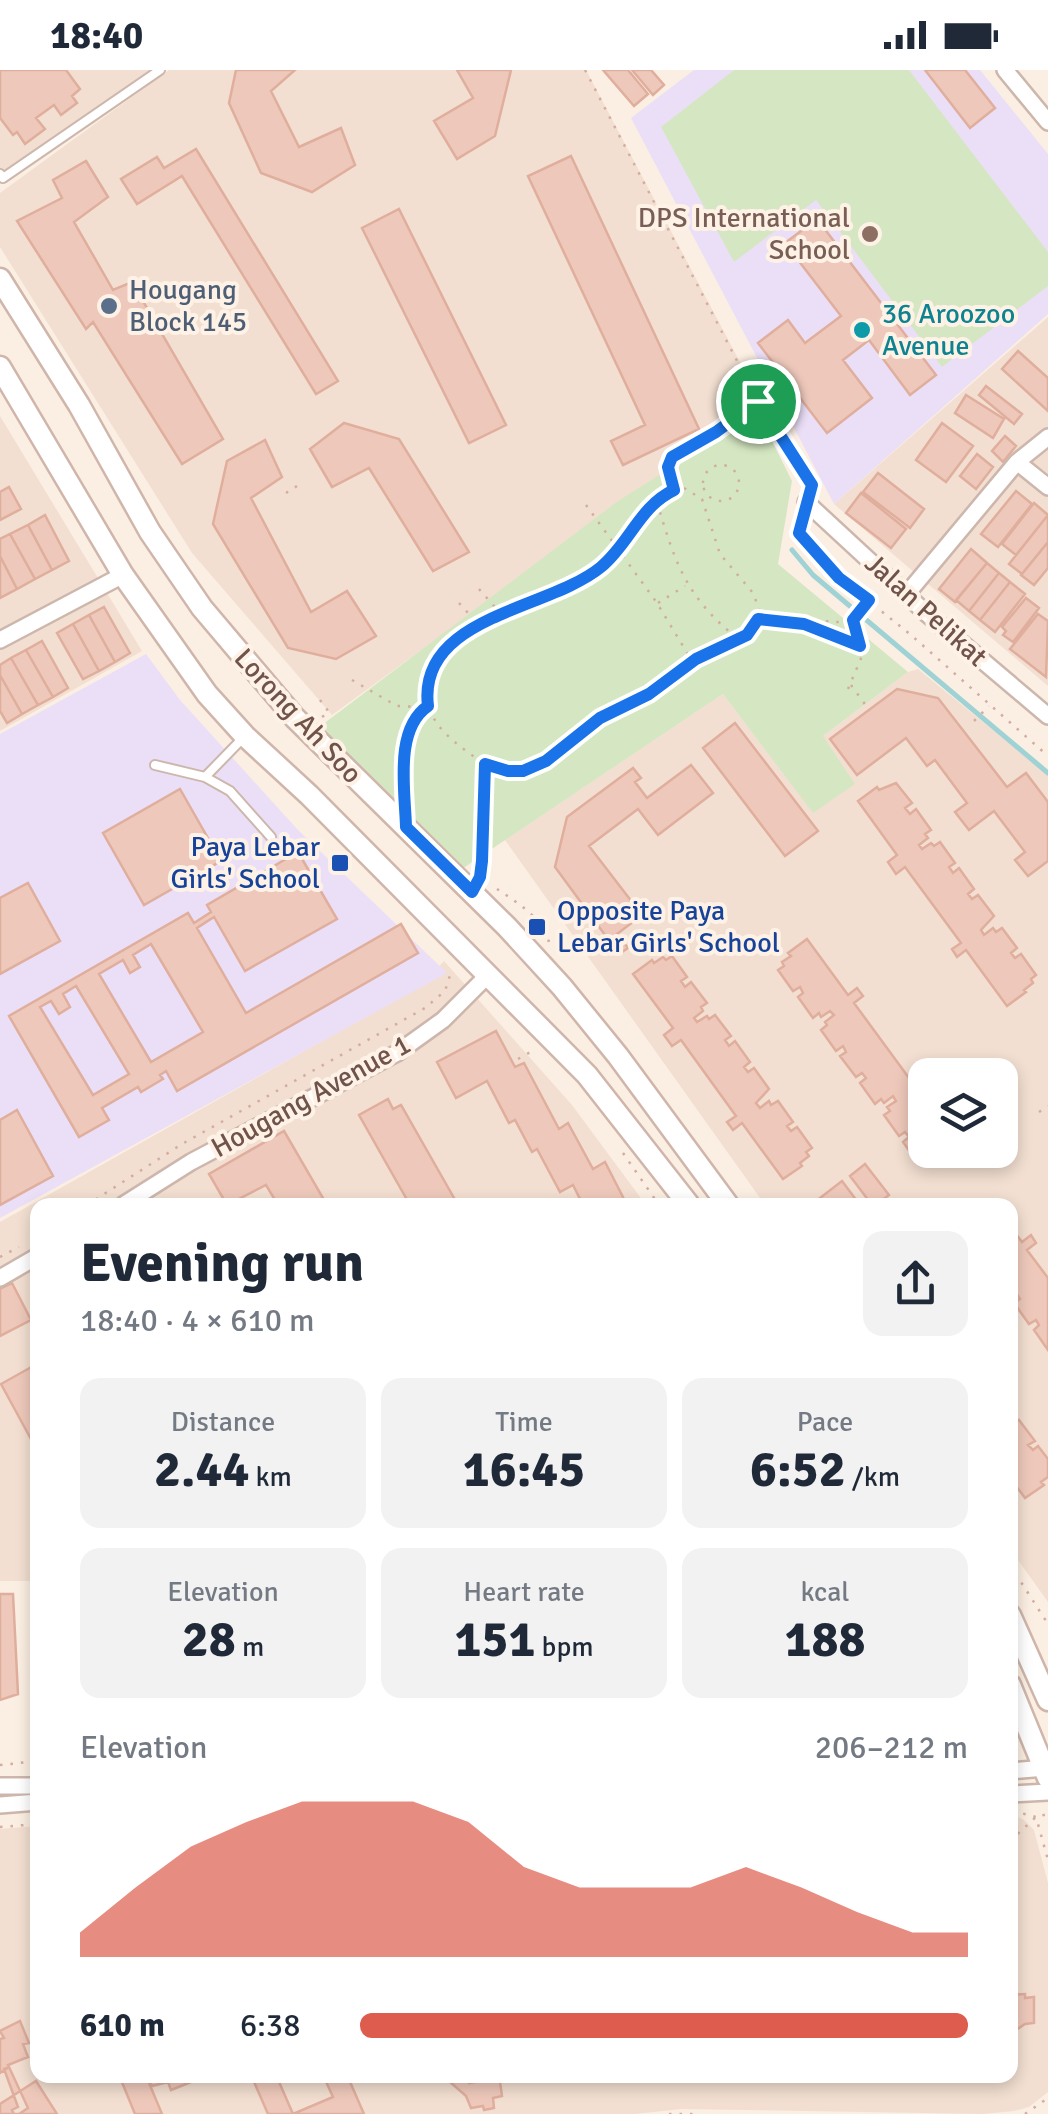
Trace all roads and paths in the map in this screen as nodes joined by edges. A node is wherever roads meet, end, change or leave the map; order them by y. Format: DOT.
graph roads {
  1 [pos="160,70"];
  2 [pos="584,70"];
  3 [pos="1005,70"];
  4 [pos="1048,122"];
  5 [pos="1,176"];
  6 [pos="0,279"];
  7 [pos="0,368"];
  8 [pos="758,401"];
  9 [pos="1048,437"];
  10 [pos="1017,462"];
  11 [pos="298,486"];
  12 [pos="1048,487"];
  13 [pos="674,490"];
  14 [pos="286,493"];
  15 [pos="706,494"];
  16 [pos="702,499"];
  17 [pos="657,500"];
  18 [pos="806,502"];
  19 [pos="586,505"];
  20 [pos="620,548"];
  21 [pos="123,575"];
  22 [pos="686,585"];
  23 [pos="479,589"];
  24 [pos="906,595"];
  25 [pos="869,600"];
  26 [pos="460,603"];
  27 [pos="657,603"];
  28 [pos="502,615"];
  29 [pos="758,619"];
  30 [pos="853,620"];
  31 [pos="804,624"];
  32 [pos="479,625"];
  33 [pos="0,640"];
  34 [pos="739,640"];
  35 [pos="860,646"];
  36 [pos="692,662"];
  37 [pos="352,680"];
  38 [pos="320,700"];
  39 [pos="990,704"];
  40 [pos="428,706"];
  41 [pos="869,710"];
  42 [pos="1048,716"];
  43 [pos="974,721"];
  44 [pos="316,723"];
  45 [pos="245,736"];
  46 [pos="1048,756"];
  47 [pos="485,764"];
  48 [pos="155,765"];
  49 [pos="205,777"];
  50 [pos="392,790"];
  51 [pos="271,837"];
  52 [pos="467,864"];
  53 [pos="493,886"];
  54 [pos="550,950"];
  55 [pos="453,957"];
  56 [pos="489,974"];
  57 [pos="648,1095"];
  58 [pos="1048,1106"];
  59 [pos="1039,1112"];
  60 [pos="622,1118"];
  61 [pos="98,1198"];
  62 [pos="134,1198"];
  63 [pos="683,1198"];
  64 [pos="723,1198"];
  65 [pos="25,1243"];
  66 [pos="0,1257"];
  67 [pos="30,1261"];
  68 [pos="0,1278"];
  69 [pos="1018,1577"];
  70 [pos="1048,1624"];
  71 [pos="1018,1633"];
  72 [pos="1048,1700"];
  73 [pos="1018,1708"];
  74 [pos="30,1762"];
  75 [pos="0,1765"];
  76 [pos="1018,1771"];
  77 [pos="1047,1771"];
  78 [pos="0,1786"];
  79 [pos="30,1786"];
  80 [pos="1048,1792"];
  81 [pos="1018,1794"];
  82 [pos="30,1803"];
  83 [pos="0,1805"];
  84 [pos="1018,1812"];
  85 [pos="1048,1814"];
  86 [pos="1036,1817"];
  87 [pos="30,1825"];
  88 [pos="0,1827"];
  89 [pos="1018,1834"];
  90 [pos="1048,1860"];
  91 [pos="1048,2098"];
  92 [pos="679,2113"];
  93 [pos="669,2114"];
  94 [pos="697,2114"];
  95 [pos="1025,2114"];
  1 -- 5 [label="lane"];
  2 -- 8 [label="path"];
  3 -- 4 [label="street"];
  6 -- 57 [label="main road, Lorong Ah Soo"];
  7 -- 21 [label="main road, Lorong Ah Soo"];
  8 -- 13 [label="path"];
  8 -- 18 [label="path"];
  9 -- 10 [label="street"];
  10 -- 12 [label="street"];
  10 -- 24 [label="street"];
  11 -- 14 [label="path"];
  13 -- 16 [label="path"];
  13 -- 17 [label="path"];
  15 -- 15 [label="path"];
  15 -- 16 [label="path"];
  16 -- 29 [label="path"];
  17 -- 20 [label="path"];
  17 -- 22 [label="path"];
  18 -- 24 [label="street, Jalan Pelikat"];
  18 -- 25 [label="path"];
  19 -- 20 [label="path"];
  20 -- 27 [label="path"];
  20 -- 28 [label="path"];
  21 -- 33 [label="street"];
  21 -- 45 [label="main road, Lorong Ah Soo"];
  22 -- 27 [label="path"];
  22 -- 34 [label="path"];
  23 -- 28 [label="path"];
  24 -- 42 [label="street, Jalan Pelikat"];
  25 -- 30 [label="path"];
  25 -- 39 [label="path"];
  26 -- 32 [label="path"];
  27 -- 36 [label="path"];
  28 -- 32 [label="path"];
  29 -- 31 [label="path"];
  29 -- 34 [label="path"];
  30 -- 31 [label="path"];
  30 -- 35 [label="path"];
  31 -- 35 [label="path"];
  32 -- 40 [label="path"];
  34 -- 36 [label="path"];
  35 -- 41 [label="path"];
  36 -- 47 [label="path"];
  37 -- 40 [label="path"];
  38 -- 44 [label="path"];
  39 -- 43 [label="path"];
  39 -- 46 [label="path"];
  40 -- 47 [label="path"];
  40 -- 50 [label="path"];
  45 -- 49 [label="lane"];
  45 -- 56 [label="main road, Lorong Ah Soo"];
  47 -- 52 [label="path"];
  48 -- 49 [label="lane"];
  49 -- 51 [label="lane"];
  53 -- 54 [label="path"];
  55 -- 61 [label="path"];
  56 -- 60 [label="main road, Lorong Ah Soo"];
  56 -- 62 [label="street, Hougang Avenue 1"];
  57 -- 60 [label="main road"];
  57 -- 64 [label="main road, Lorong Ah Soo"];
  58 -- 59 [label="path"];
  60 -- 63 [label="main road, Lorong Ah Soo"];
  65 -- 66 [label="path"];
  67 -- 68 [label="street"];
  69 -- 70 [label="path"];
  71 -- 72 [label="main road"];
  73 -- 77 [label="main road"];
  74 -- 75 [label="path"];
  76 -- 77 [label="street"];
  78 -- 79 [label="street"];
  80 -- 81 [label="street"];
  82 -- 83 [label="street"];
  84 -- 86 [label="path"];
  85 -- 86 [label="path"];
  86 -- 89 [label="path"];
  86 -- 90 [label="path"];
  87 -- 88 [label="path"];
  91 -- 95 [label="path"];
  92 -- 93 [label="path"];
  92 -- 94 [label="path"];
}
